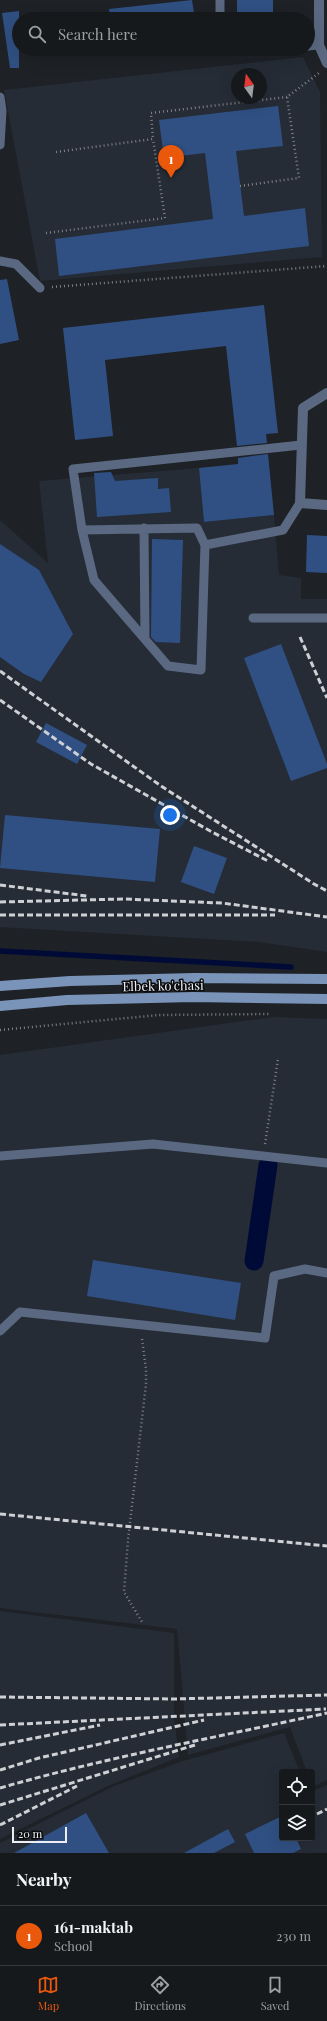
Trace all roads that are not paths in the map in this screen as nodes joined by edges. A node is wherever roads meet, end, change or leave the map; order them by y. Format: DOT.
graph roads {
  1 [pos="220,0"];
  2 [pos="319,0"];
  3 [pos="220,12"];
  4 [pos="315,45"];
  5 [pos="319,45"];
  6 [pos="324,67"];
  7 [pos="0,97"];
  8 [pos="0,146"];
  9 [pos="0,261"];
  10 [pos="40,288"];
  11 [pos="327,393"];
  12 [pos="301,445"];
  13 [pos="300,503"];
  14 [pos="327,505"];
  15 [pos="144,528"];
  16 [pos="82,530"];
  17 [pos="205,545"];
  18 [pos="253,618"];
  19 [pos="327,618"];
  20 [pos="145,639"];
  21 [pos="327,979"];
  22 [pos="0,986"];
  23 [pos="327,999"];
  24 [pos="0,1006"];
  25 [pos="0,1156"];
  26 [pos="327,1163"];
  27 [pos="327,1273"];
  28 [pos="0,1331"];
  1 -- 3 [label="lane"];
  2 -- 5 [label="street"];
  4 -- 5 [label="lane"];
  5 -- 6 [label="street"];
  7 -- 8 [label="lane"];
  9 -- 10 [label="lane"];
  11 -- 12 [label="street"];
  12 -- 13 [label="street"];
  12 -- 16 [label="lane"];
  13 -- 14 [label="street"];
  13 -- 17 [label="lane"];
  15 -- 16 [label="lane"];
  15 -- 17 [label="lane"];
  15 -- 20 [label="lane"];
  16 -- 20 [label="lane"];
  17 -- 20 [label="lane"];
  18 -- 19 [label="lane"];
  21 -- 22 [label="main road, Elbek ko'chasi"];
  23 -- 24 [label="main road, Elbek ko'chasi"];
  25 -- 26 [label="lane"];
  27 -- 28 [label="lane"];
}
